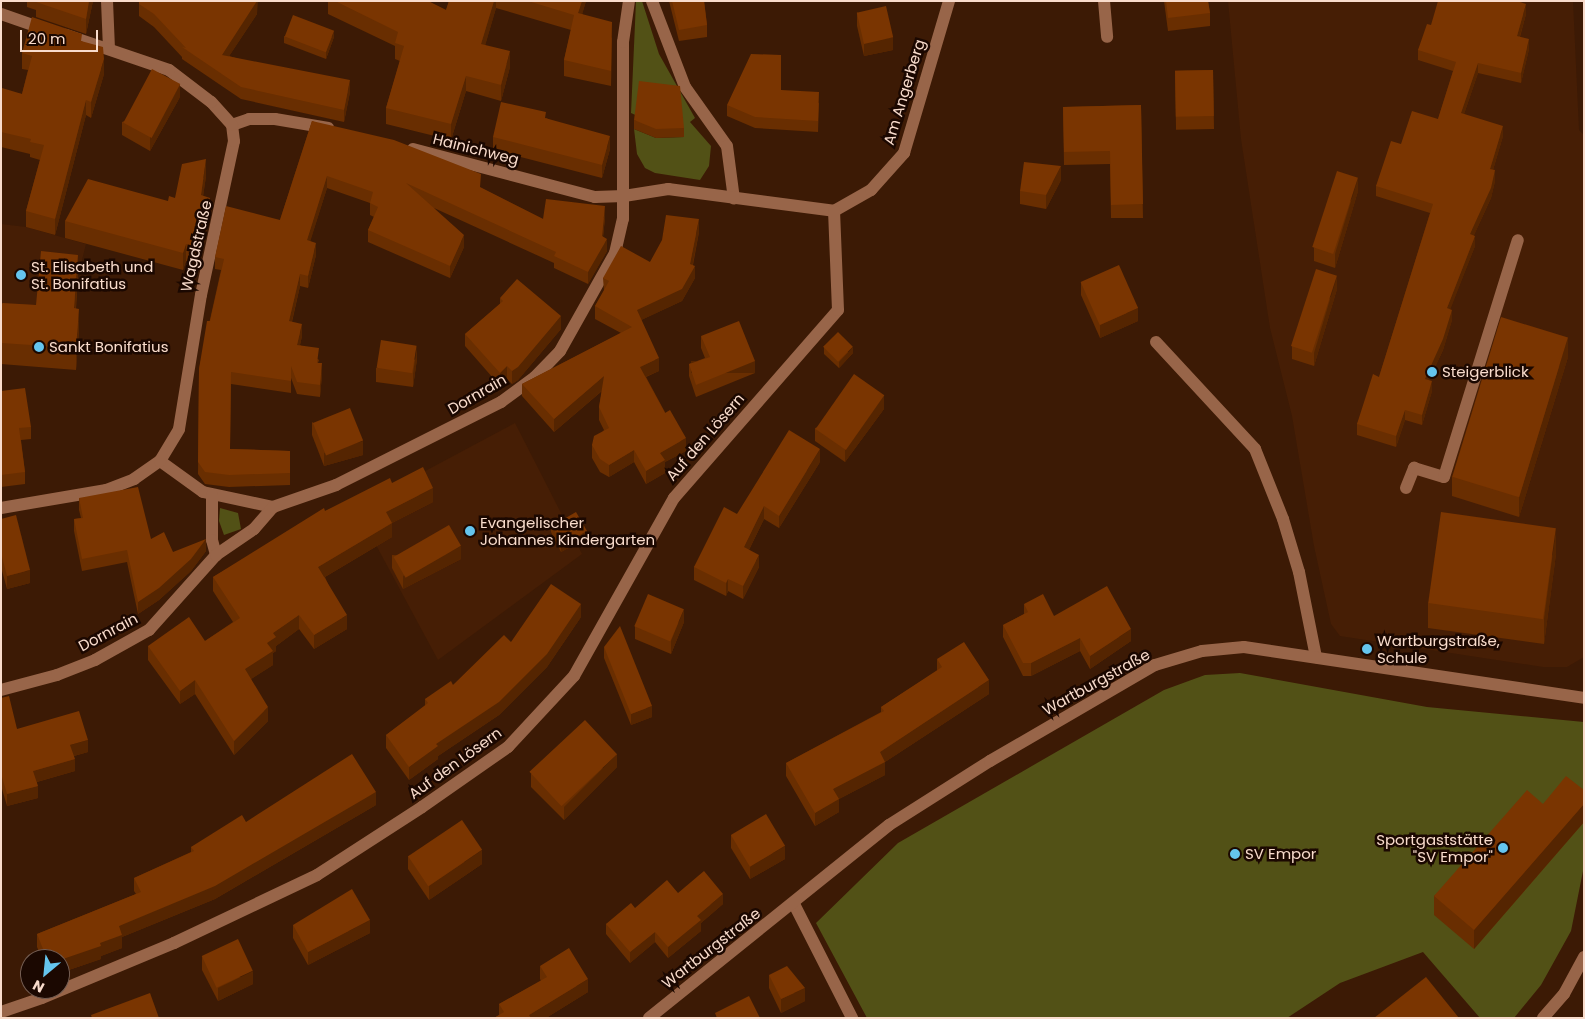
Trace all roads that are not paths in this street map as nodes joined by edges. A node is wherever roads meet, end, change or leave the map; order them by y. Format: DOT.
graph roads {
  1 [pos="107,1"];
  2 [pos="629,1"];
  3 [pos="652,1"];
  4 [pos="949,1"];
  5 [pos="1104,1"];
  6 [pos="1,14"];
  7 [pos="1107,37"];
  8 [pos="109,48"];
  9 [pos="232,125"];
  10 [pos="342,130"];
  11 [pos="404,147"];
  12 [pos="624,196"];
  13 [pos="734,198"];
  14 [pos="834,211"];
  15 [pos="1518,240"];
  16 [pos="1156,342"];
  17 [pos="160,461"];
  18 [pos="1406,488"];
  19 [pos="212,495"];
  20 [pos="273,506"];
  21 [pos="1,508"];
  22 [pos="216,555"];
  23 [pos="1316,657"];
  24 [pos="1,690"];
  25 [pos="1584,698"];
  26 [pos="794,904"];
  27 [pos="1584,957"];
  28 [pos="1,1012"];
  29 [pos="649,1018"];
  30 [pos="852,1018"];
  31 [pos="1543,1018"];
  1 -- 8 [label="street"];
  2 -- 12 [label="street"];
  3 -- 13 [label="street"];
  4 -- 14 [label="street, Am Angerberg"];
  5 -- 7 [label="street"];
  6 -- 8 [label="street"];
  8 -- 9 [label="street"];
  9 -- 10 [label="street"];
  9 -- 17 [label="street, Wagdstraße"];
  11 -- 12 [label="street, Hainichweg"];
  12 -- 13 [label="street"];
  12 -- 20 [label="street, Dornrain"];
  13 -- 14 [label="street"];
  14 -- 28 [label="street, Auf den Lösern"];
  15 -- 18 [label="street"];
  16 -- 23 [label="street"];
  17 -- 19 [label="street, Dornrain"];
  17 -- 21 [label="street, Wagdstraße"];
  19 -- 20 [label="street, Dornrain"];
  19 -- 22 [label="street"];
  20 -- 22 [label="street, Dornrain"];
  22 -- 24 [label="street, Dornrain"];
  23 -- 25 [label="street, Wartburgstraße"];
  23 -- 26 [label="street, Wartburgstraße"];
  26 -- 29 [label="street, Wartburgstraße"];
  26 -- 30 [label="street"];
  27 -- 31 [label="street"];
}
